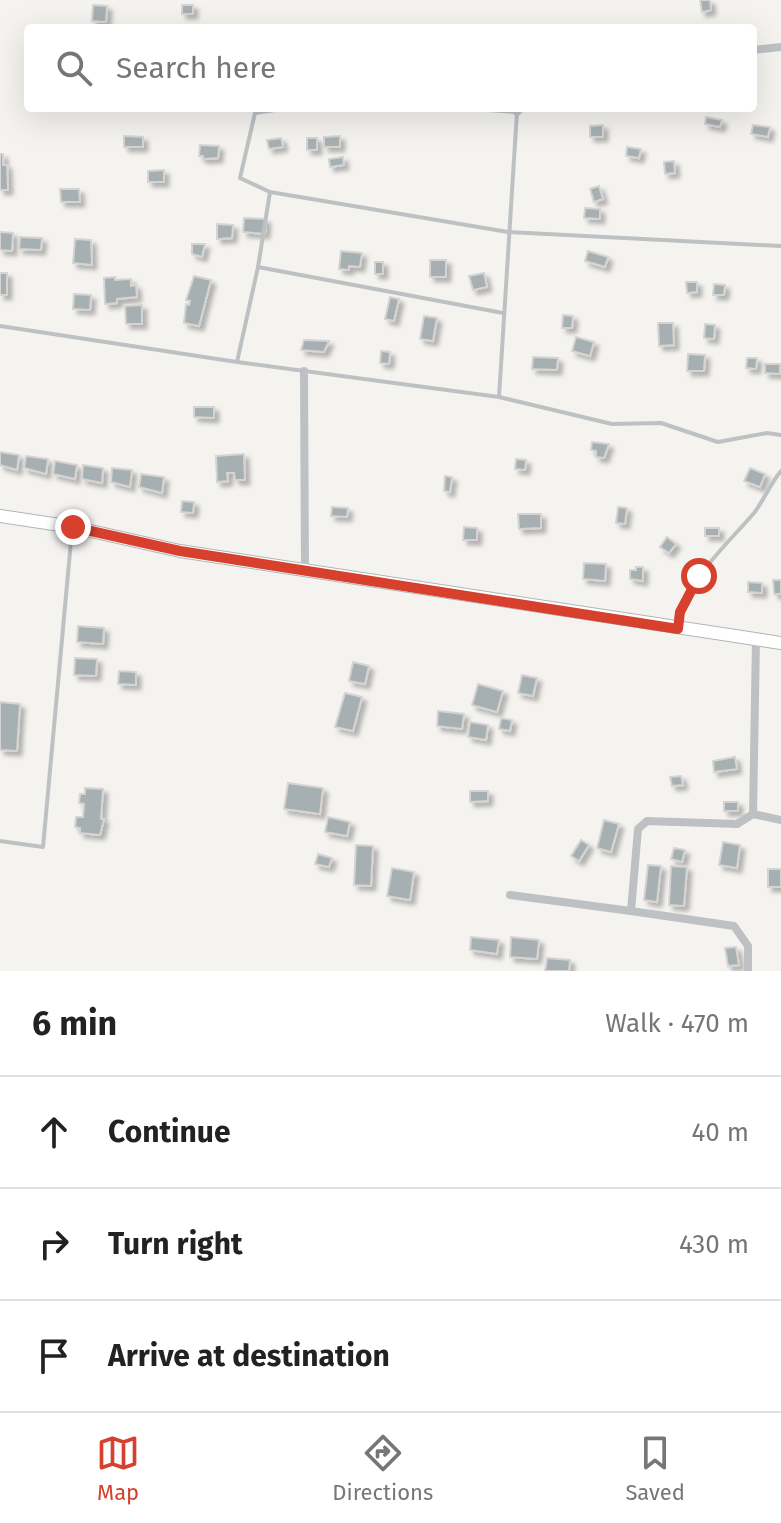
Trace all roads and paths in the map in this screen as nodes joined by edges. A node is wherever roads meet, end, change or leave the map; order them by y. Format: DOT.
graph roads {
  1 [pos="781,47"];
  2 [pos="757,50"];
  3 [pos="262,112"];
  4 [pos="519,112"];
  5 [pos="270,192"];
  6 [pos="508,232"];
  7 [pos="781,246"];
  8 [pos="258,267"];
  9 [pos="505,314"];
  10 [pos="0,326"];
  11 [pos="237,362"];
  12 [pos="304,371"];
  13 [pos="499,397"];
  14 [pos="781,435"];
  15 [pos="781,471"];
  16 [pos="0,516"];
  17 [pos="73,527"];
  18 [pos="305,570"];
  19 [pos="678,629"];
  20 [pos="756,639"];
  21 [pos="781,643"];
  22 [pos="753,814"];
  23 [pos="781,820"];
  24 [pos="0,841"];
  25 [pos="510,895"];
  26 [pos="631,911"];
  27 [pos="748,971"];
  1 -- 2 [label="street"];
  3 -- 5 [label="lane"];
  4 -- 6 [label="lane"];
  5 -- 6 [label="lane"];
  5 -- 8 [label="lane"];
  6 -- 7 [label="lane"];
  6 -- 9 [label="lane"];
  8 -- 9 [label="lane"];
  8 -- 11 [label="lane"];
  9 -- 13 [label="lane"];
  10 -- 11 [label="lane"];
  11 -- 12 [label="lane"];
  12 -- 13 [label="lane"];
  12 -- 18 [label="street"];
  13 -- 14 [label="lane"];
  15 -- 19 [label="lane"];
  16 -- 17 [label="main road"];
  17 -- 18 [label="main road"];
  17 -- 24 [label="lane"];
  18 -- 19 [label="main road"];
  19 -- 20 [label="main road"];
  20 -- 21 [label="main road"];
  20 -- 22 [label="street"];
  22 -- 23 [label="street"];
  22 -- 26 [label="street"];
  25 -- 26 [label="street"];
  26 -- 27 [label="street"];
}
